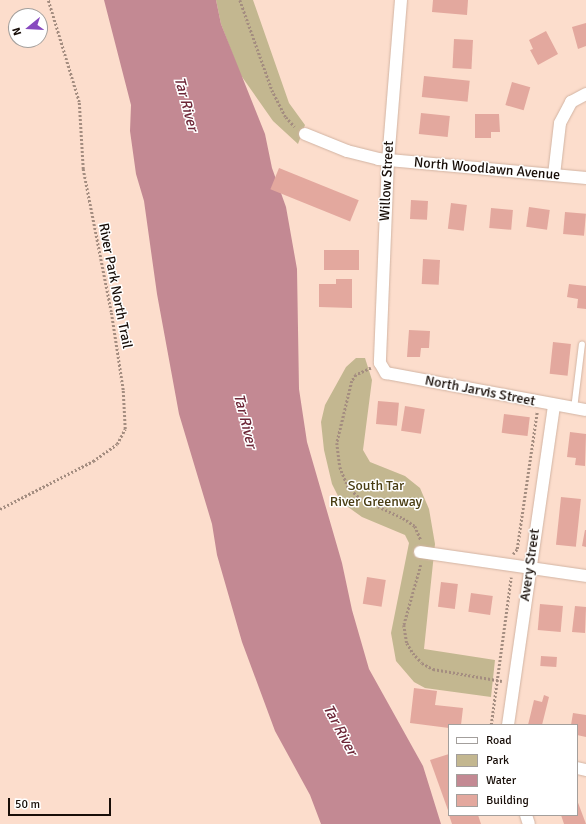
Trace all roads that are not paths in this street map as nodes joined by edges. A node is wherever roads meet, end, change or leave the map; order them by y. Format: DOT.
graph roads {
  1 [pos="401,0"];
  2 [pos="586,94"];
  3 [pos="305,134"];
  4 [pos="388,160"];
  5 [pos="554,175"];
  6 [pos="586,178"];
  7 [pos="582,344"];
  8 [pos="376,366"];
  9 [pos="554,405"];
  10 [pos="580,409"];
  11 [pos="420,552"];
  12 [pos="530,567"];
  13 [pos="586,576"];
  14 [pos="508,724"];
  1 -- 4 [label="street, Willow Street"];
  2 -- 5 [label="street"];
  3 -- 4 [label="street, North Woodlawn Avenue"];
  4 -- 5 [label="street, North Woodlawn Avenue"];
  4 -- 8 [label="street, Willow Street"];
  5 -- 6 [label="street, North Woodlawn Avenue"];
  7 -- 10 [label="lane"];
  8 -- 9 [label="street, North Jarvis Street"];
  9 -- 10 [label="street, North Jarvis Street"];
  9 -- 12 [label="street, Avery Street"];
  11 -- 12 [label="street"];
  12 -- 13 [label="street"];
  12 -- 14 [label="street, Avery Street"];
}
